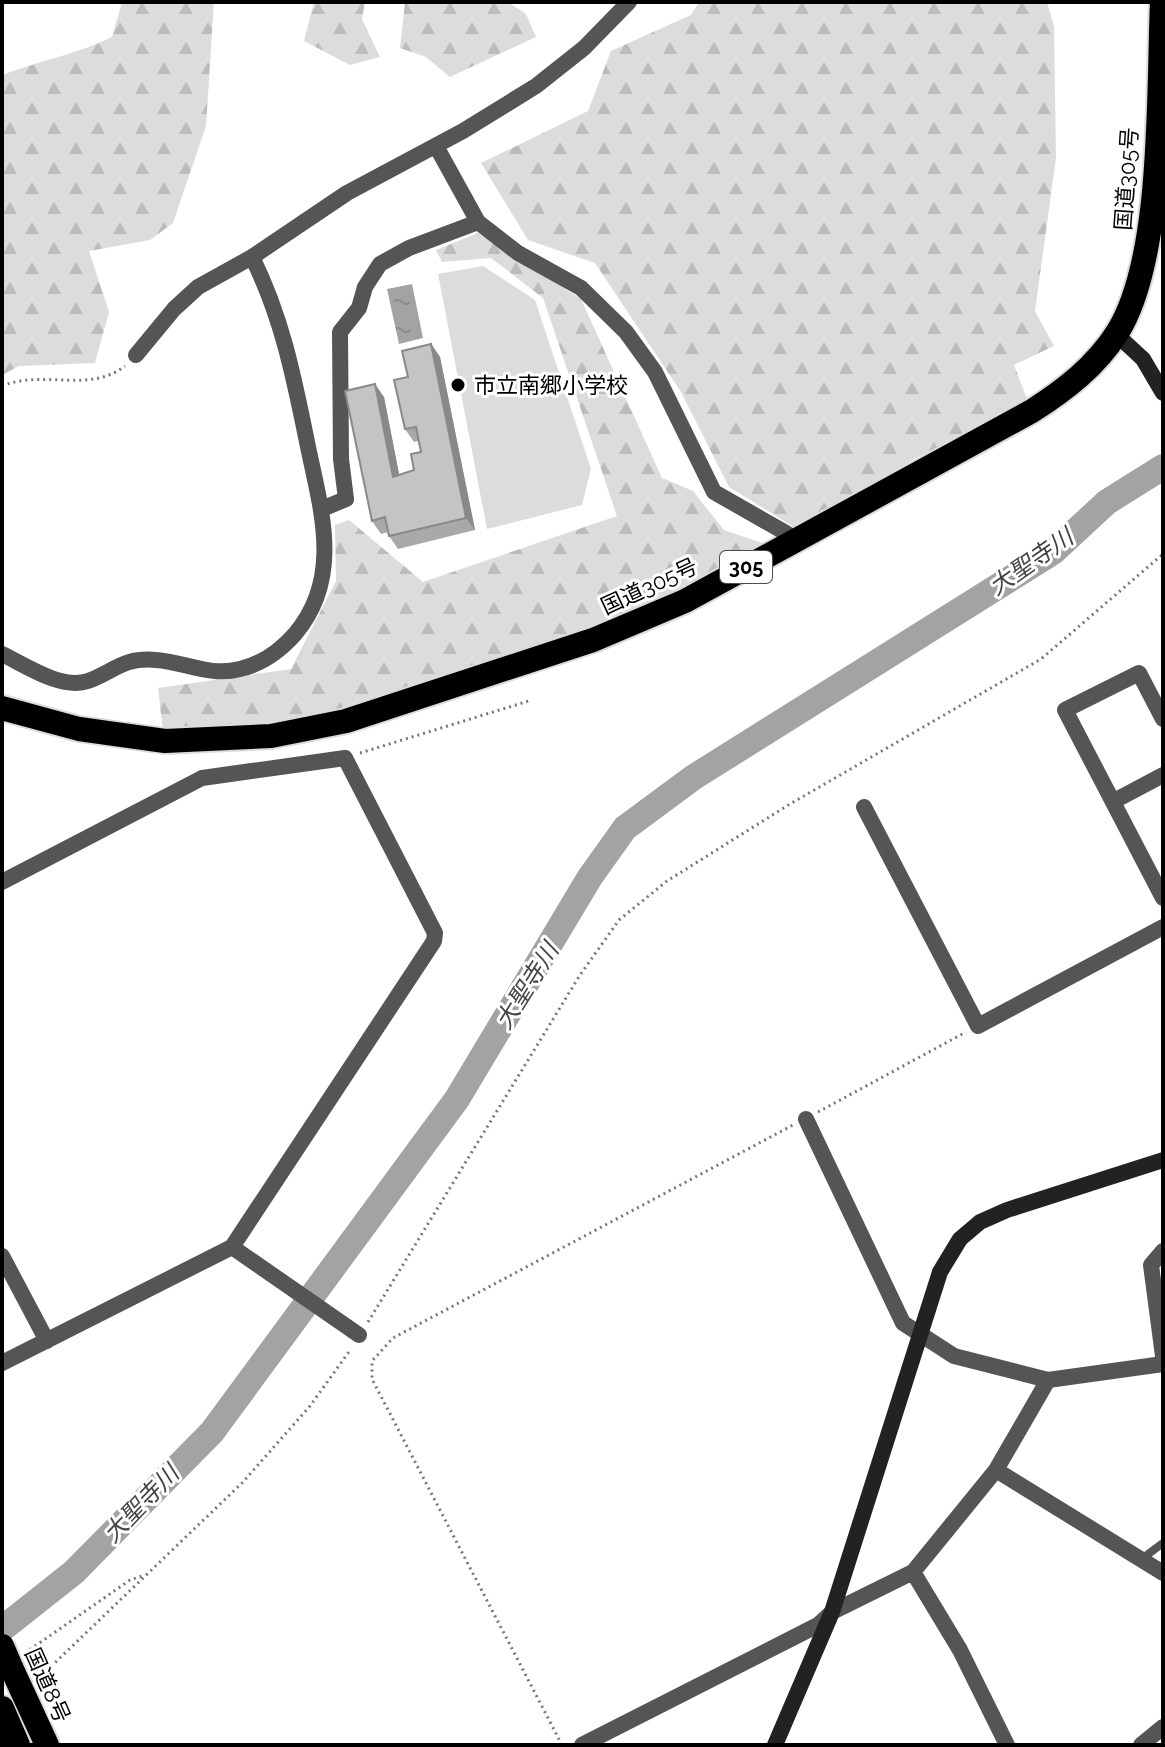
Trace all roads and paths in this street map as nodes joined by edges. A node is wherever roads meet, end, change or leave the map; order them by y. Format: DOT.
graph roads {
  1 [pos="629,2"];
  2 [pos="1162,2"];
  3 [pos="436,146"];
  4 [pos="478,222"];
  5 [pos="252,257"];
  6 [pos="1116,334"];
  7 [pos="136,355"];
  8 [pos="2,386"];
  9 [pos="1163,393"];
  10 [pos="322,509"];
  11 [pos="787,545"];
  12 [pos="1163,554"];
  13 [pos="2,654"];
  14 [pos="532,700"];
  15 [pos="2,708"];
  16 [pos="1163,719"];
  17 [pos="345,758"];
  18 [pos="1163,775"];
  19 [pos="1114,801"];
  20 [pos="864,807"];
  21 [pos="2,882"];
  22 [pos="1163,898"];
  23 [pos="1163,927"];
  24 [pos="978,1026"];
  25 [pos="806,1119"];
  26 [pos="1163,1160"];
  27 [pos="232,1247"];
  28 [pos="1163,1251"];
  29 [pos="2,1256"];
  30 [pos="919,1334"];
  31 [pos="359,1335"];
  32 [pos="47,1341"];
  33 [pos="1163,1356"];
  34 [pos="2,1363"];
  35 [pos="1163,1364"];
  36 [pos="1048,1380"];
  37 [pos="996,1470"];
  38 [pos="1163,1543"];
  39 [pos="1143,1558"];
  40 [pos="913,1572"];
  41 [pos="1163,1573"];
  42 [pos="146,1575"];
  43 [pos="832,1612"];
  44 [pos="14,1655"];
  45 [pos="23,1693"];
  46 [pos="2,1708"];
  47 [pos="1163,1727"];
  48 [pos="18,1745"];
  49 [pos="47,1745"];
  50 [pos="562,1745"];
  51 [pos="582,1745"];
  52 [pos="775,1745"];
  53 [pos="1007,1745"];
  54 [pos="1141,1745"];
  1 -- 3 [label="street"];
  2 -- 6 [label="highway, 国道305号 / 305"];
  3 -- 4 [label="street"];
  3 -- 5 [label="street"];
  4 -- 10 [label="street"];
  4 -- 11 [label="street"];
  5 -- 7 [label="street"];
  5 -- 10 [label="street"];
  6 -- 9 [label="street"];
  6 -- 11 [label="highway, 国道305号 / 305"];
  7 -- 8 [label="path"];
  10 -- 13 [label="street"];
  11 -- 15 [label="highway, 国道305号 / 305"];
  12 -- 31 [label="path"];
  14 -- 17 [label="path"];
  16 -- 19 [label="street"];
  17 -- 21 [label="street"];
  17 -- 27 [label="street"];
  18 -- 19 [label="street"];
  19 -- 22 [label="street"];
  20 -- 24 [label="street"];
  23 -- 24 [label="street"];
  24 -- 25 [label="path"];
  25 -- 30 [label="street"];
  25 -- 50 [label="path"];
  26 -- 30 [label="street"];
  27 -- 31 [label="street"];
  27 -- 32 [label="street"];
  28 -- 33 [label="street"];
  29 -- 32 [label="street"];
  30 -- 36 [label="street"];
  30 -- 43 [label="street"];
  31 -- 42 [label="path"];
  32 -- 34 [label="street"];
  35 -- 36 [label="street"];
  36 -- 37 [label="street"];
  37 -- 39 [label="street"];
  37 -- 40 [label="street"];
  38 -- 39 [label="lane"];
  39 -- 41 [label="street"];
  40 -- 43 [label="street"];
  40 -- 53 [label="street"];
  42 -- 44 [label="path"];
  42 -- 45 [label="path"];
  43 -- 51 [label="street"];
  43 -- 52 [label="street"];
  44 -- 45 [label="highway, 国道8号"];
  45 -- 49 [label="highway, 国道8号"];
  46 -- 48 [label="highway"];
  47 -- 54 [label="street"];
}
